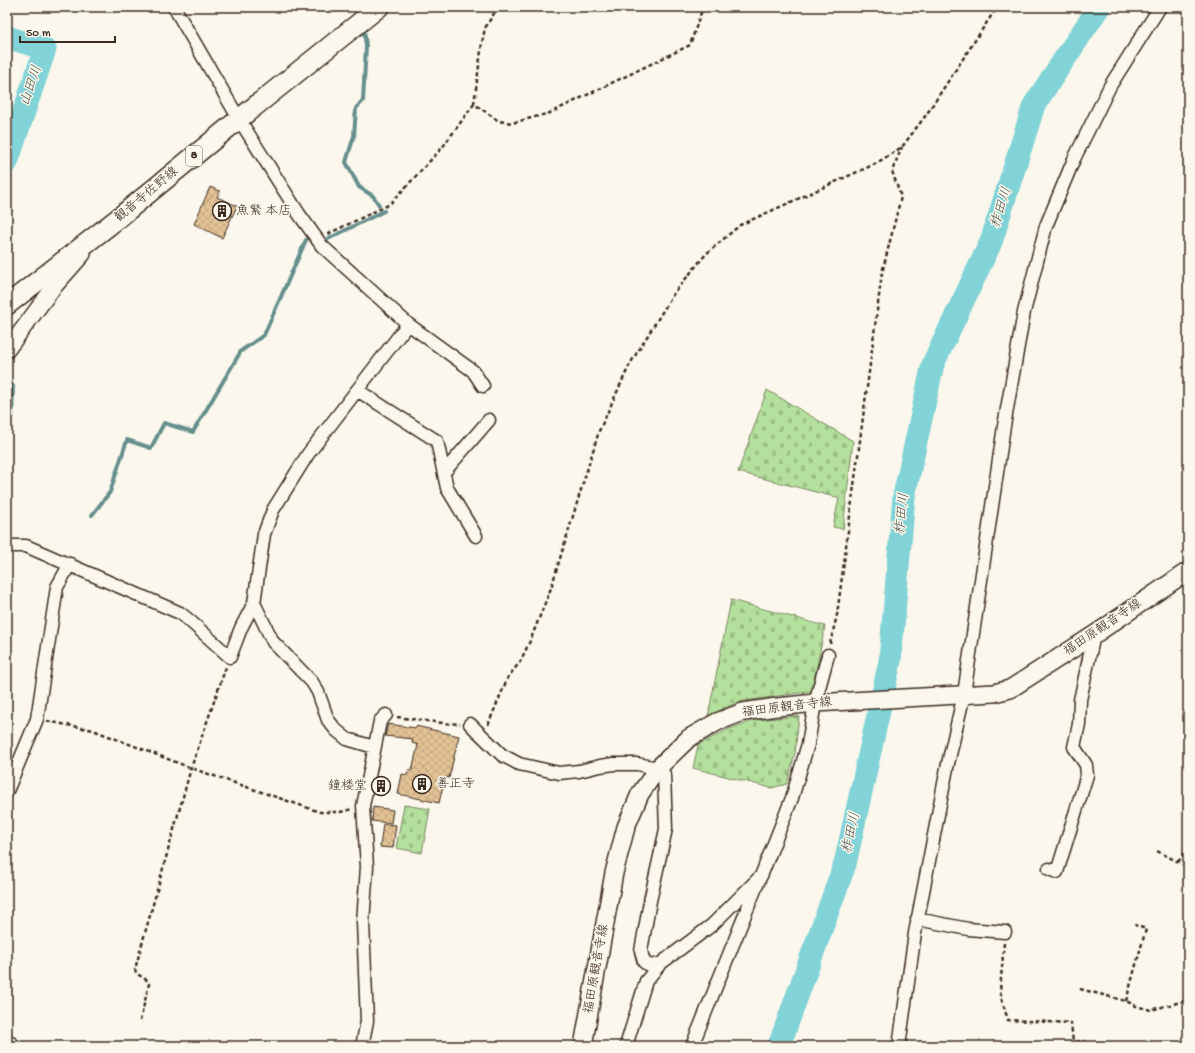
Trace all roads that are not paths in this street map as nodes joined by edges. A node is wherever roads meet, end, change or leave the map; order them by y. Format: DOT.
graph roads {
  1 [pos="174,7"];
  2 [pos="380,7"];
  3 [pos="1160,7"];
  4 [pos="239,119"];
  5 [pos="116,220"];
  6 [pos="7,304"];
  7 [pos="408,324"];
  8 [pos="7,350"];
  9 [pos="483,386"];
  10 [pos="357,390"];
  11 [pos="489,420"];
  12 [pos="444,472"];
  13 [pos="476,536"];
  14 [pos="7,546"];
  15 [pos="70,564"];
  16 [pos="1188,571"];
  17 [pos="254,603"];
  18 [pos="1094,635"];
  19 [pos="828,655"];
  20 [pos="964,694"];
  21 [pos="815,703"];
  22 [pos="386,715"];
  23 [pos="470,724"];
  24 [pos="374,746"];
  25 [pos="658,768"];
  26 [pos="7,791"];
  27 [pos="1049,869"];
  28 [pos="761,876"];
  29 [pos="917,919"];
  30 [pos="1005,932"];
  31 [pos="660,964"];
  32 [pos="7,1040"];
  33 [pos="15,1046"];
  34 [pos="362,1046"];
  35 [pos="583,1046"];
  36 [pos="626,1046"];
  37 [pos="692,1046"];
  38 [pos="898,1046"];
  1 -- 4 [label="street"];
  2 -- 4 [label="main road, 観音寺佐野線 / 8"];
  3 -- 20 [label="street"];
  4 -- 5 [label="main road, 観音寺佐野線 / 8"];
  4 -- 7 [label="street"];
  5 -- 6 [label="main road, 観音寺佐野線 / 8"];
  5 -- 8 [label="street"];
  7 -- 9 [label="street"];
  7 -- 10 [label="street"];
  10 -- 12 [label="street"];
  10 -- 17 [label="street"];
  11 -- 12 [label="street"];
  12 -- 13 [label="street"];
  14 -- 15 [label="street"];
  15 -- 17 [label="street"];
  15 -- 26 [label="street"];
  16 -- 18 [label="main road, 福田原観音寺線"];
  17 -- 24 [label="street"];
  18 -- 20 [label="main road, 福田原観音寺線"];
  18 -- 27 [label="street"];
  19 -- 21 [label="street"];
  20 -- 21 [label="main road, 福田原観音寺線"];
  20 -- 29 [label="street"];
  21 -- 25 [label="main road, 福田原観音寺線"];
  21 -- 28 [label="street"];
  22 -- 24 [label="street"];
  23 -- 25 [label="street"];
  24 -- 34 [label="street"];
  25 -- 31 [label="street"];
  25 -- 35 [label="main road, 福田原観音寺線"];
  28 -- 31 [label="street"];
  28 -- 37 [label="street"];
  29 -- 30 [label="street"];
  29 -- 38 [label="street"];
  31 -- 36 [label="street"];
  32 -- 33 [label="street"];
}
